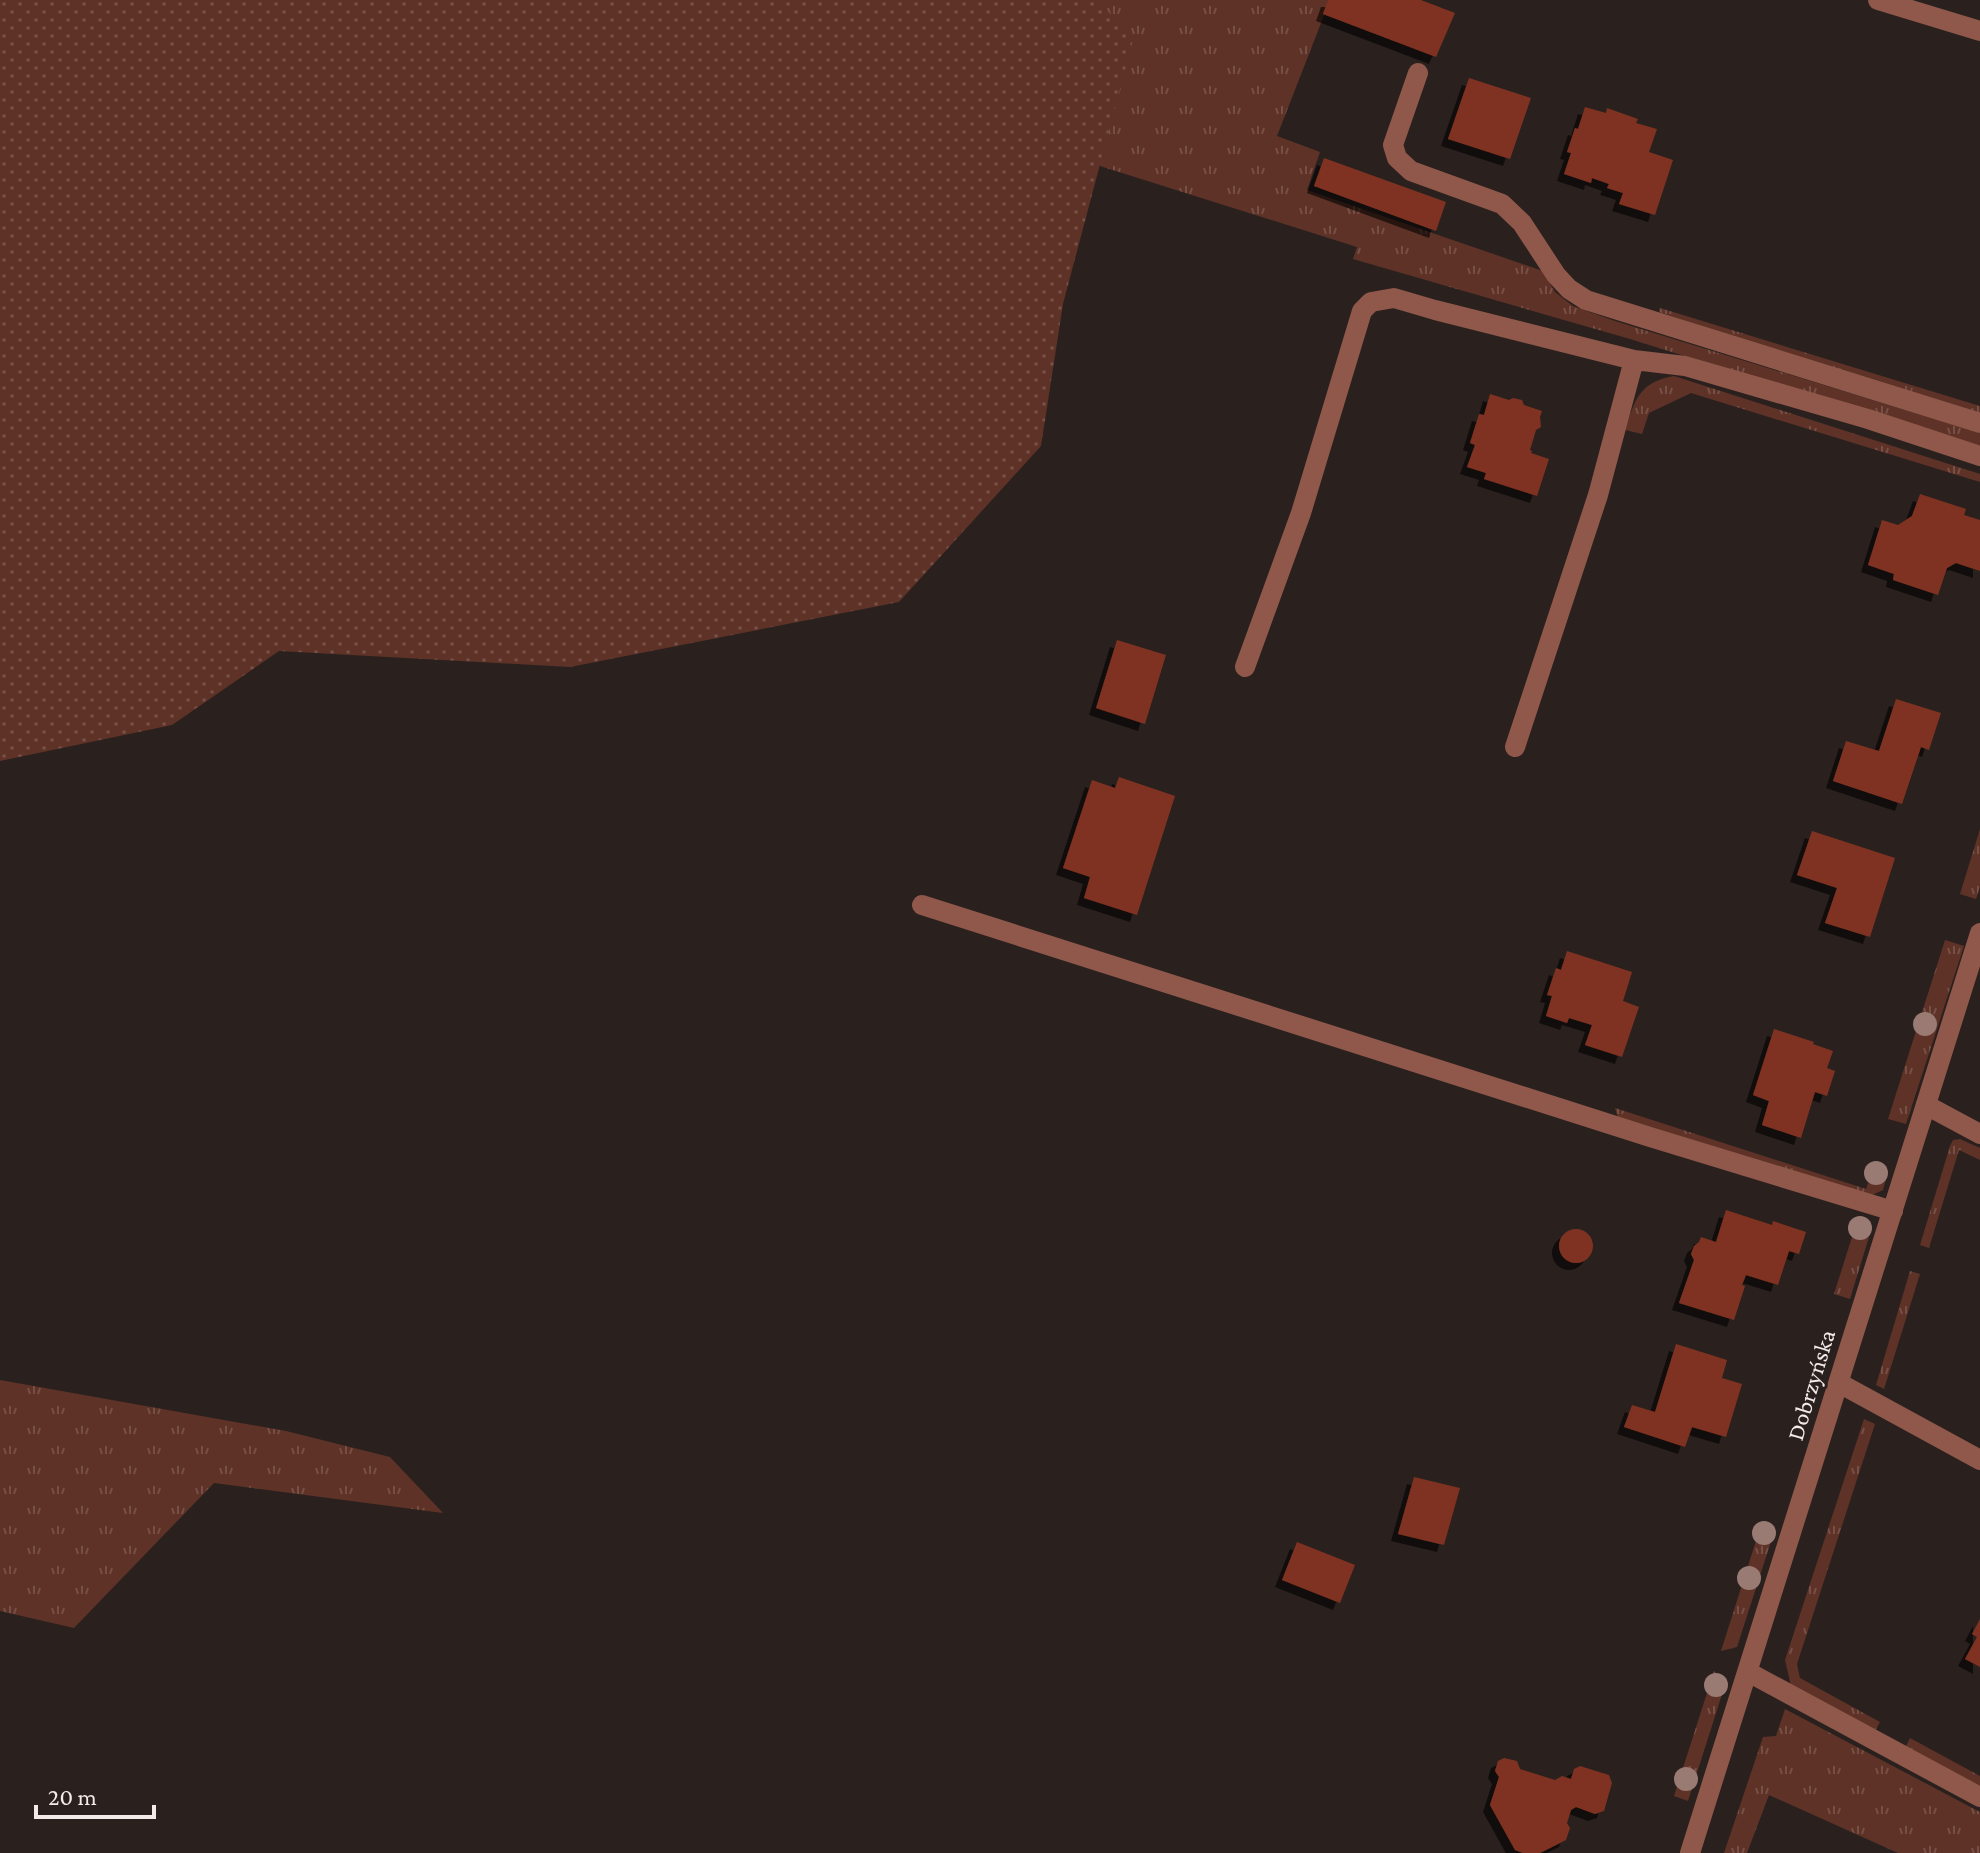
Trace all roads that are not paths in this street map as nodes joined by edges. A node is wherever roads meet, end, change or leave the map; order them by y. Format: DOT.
graph roads {
  1 [pos="1878,0"];
  2 [pos="1980,31"];
  3 [pos="1418,73"];
  4 [pos="1634,360"];
  5 [pos="1980,423"];
  6 [pos="1980,456"];
  7 [pos="1245,667"];
  8 [pos="1515,747"];
  9 [pos="922,905"];
  10 [pos="1980,933"];
  11 [pos="1926,1105"];
  12 [pos="1980,1134"];
  13 [pos="1893,1211"];
  14 [pos="1839,1383"];
  15 [pos="1980,1460"];
  16 [pos="1748,1672"];
  17 [pos="1980,1797"];
  18 [pos="1690,1853"];
  1 -- 2 [label="street"];
  3 -- 5 [label="street"];
  4 -- 6 [label="street"];
  4 -- 7 [label="street"];
  4 -- 8 [label="street"];
  9 -- 13 [label="street"];
  10 -- 11 [label="street, Dobrzyńska"];
  11 -- 12 [label="street"];
  11 -- 13 [label="street, Dobrzyńska"];
  13 -- 14 [label="street, Dobrzyńska"];
  14 -- 15 [label="street"];
  14 -- 16 [label="street, Dobrzyńska"];
  16 -- 17 [label="street"];
  16 -- 18 [label="street, Dobrzyńska"];
}
